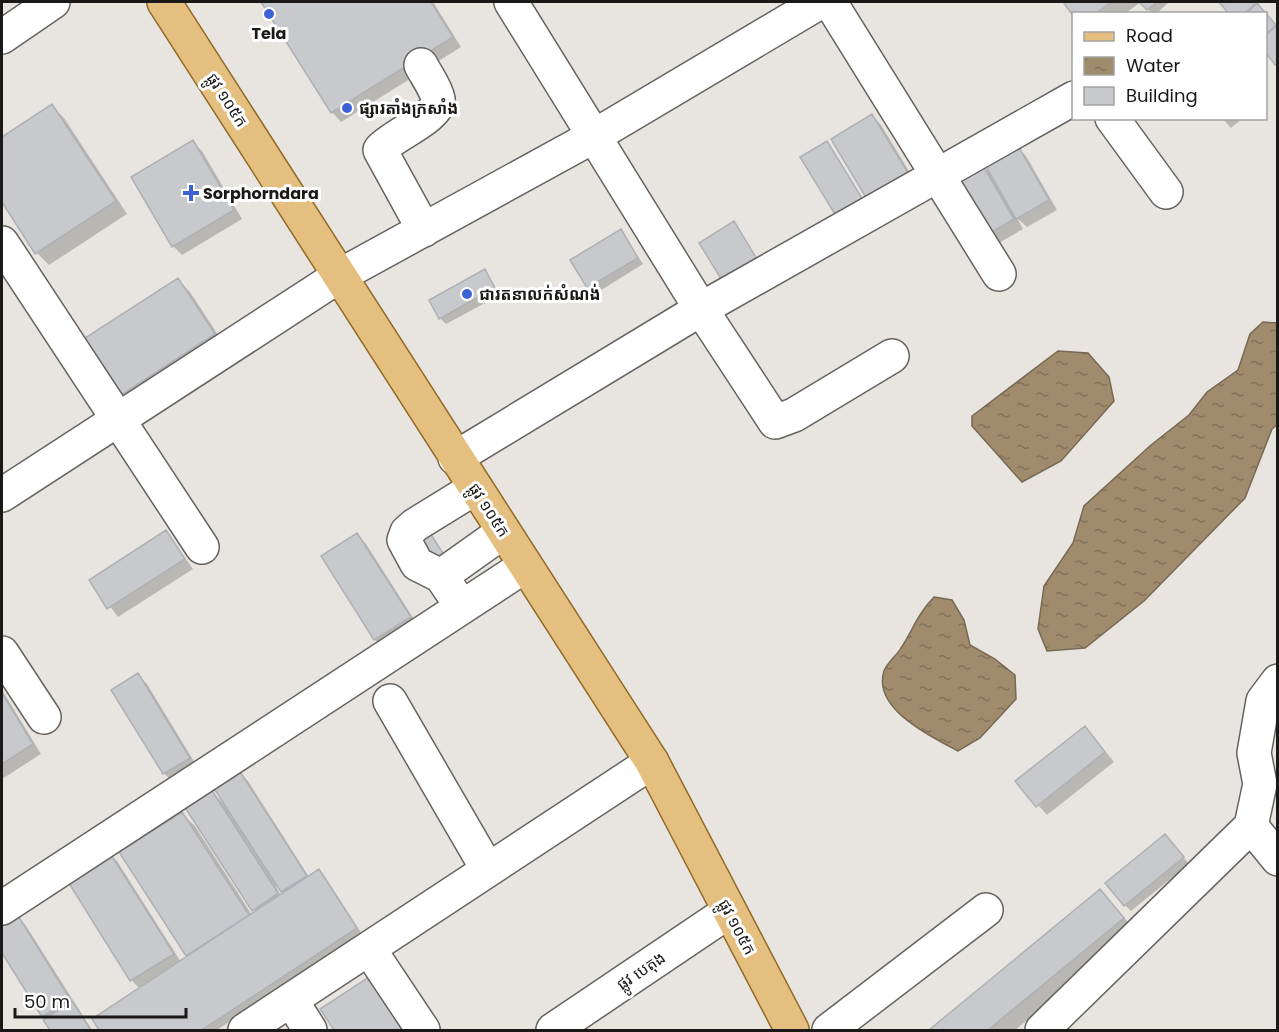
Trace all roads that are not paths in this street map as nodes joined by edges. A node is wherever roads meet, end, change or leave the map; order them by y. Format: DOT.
graph roads {
  1 [pos="53,2"];
  2 [pos="164,2"];
  3 [pos="511,2"];
  4 [pos="820,2"];
  5 [pos="830,2"];
  6 [pos="2,37"];
  7 [pos="421,65"];
  8 [pos="1072,99"];
  9 [pos="1113,120"];
  10 [pos="596,135"];
  11 [pos="936,175"];
  12 [pos="1166,192"];
  13 [pos="424,230"];
  14 [pos="2,243"];
  15 [pos="999,274"];
  16 [pos="339,276"];
  17 [pos="701,309"];
  18 [pos="892,356"];
  19 [pos="118,418"];
  20 [pos="455,458"];
  21 [pos="475,488"];
  22 [pos="2,495"];
  23 [pos="503,531"];
  24 [pos="202,547"];
  25 [pos="525,566"];
  26 [pos="441,576"];
  27 [pos="462,607"];
  28 [pos="2,653"];
  29 [pos="1278,681"];
  30 [pos="390,701"];
  31 [pos="44,717"];
  32 [pos="652,762"];
  33 [pos="1269,787"];
  34 [pos="1251,826"];
  35 [pos="1278,858"];
  36 [pos="488,870"];
  37 [pos="2,908"];
  38 [pos="986,910"];
  39 [pos="728,912"];
  40 [pos="369,949"];
  41 [pos="291,1000"];
  42 [pos="245,1030"];
  43 [pos="310,1030"];
  44 [pos="423,1030"];
  45 [pos="553,1030"];
  46 [pos="792,1030"];
  47 [pos="830,1030"];
  48 [pos="1042,1030"];
  1 -- 6 [label="street"];
  2 -- 16 [label="main road, ផ្លូវ ១០៥ក"];
  3 -- 10 [label="street"];
  4 -- 10 [label="street"];
  5 -- 11 [label="street"];
  7 -- 13 [label="street"];
  8 -- 11 [label="street"];
  9 -- 12 [label="street"];
  10 -- 13 [label="street"];
  10 -- 17 [label="street"];
  11 -- 15 [label="street"];
  11 -- 17 [label="street"];
  13 -- 16 [label="street"];
  14 -- 19 [label="street"];
  16 -- 19 [label="street"];
  16 -- 20 [label="main road, ផ្លូវ ១០៥ក"];
  17 -- 18 [label="street"];
  17 -- 20 [label="street"];
  19 -- 22 [label="street"];
  19 -- 24 [label="street"];
  20 -- 21 [label="main road, ផ្លូវ ១០៥ក"];
  21 -- 23 [label="main road, ផ្លូវ ១០៥ក"];
  21 -- 26 [label="street"];
  23 -- 25 [label="main road, ផ្លូវ ១០៥ក"];
  23 -- 26 [label="street"];
  25 -- 27 [label="street"];
  25 -- 32 [label="main road, ផ្លូវ ១០៥ក"];
  26 -- 27 [label="street"];
  27 -- 37 [label="street"];
  28 -- 31 [label="street"];
  29 -- 33 [label="street"];
  30 -- 36 [label="street"];
  32 -- 36 [label="street"];
  32 -- 39 [label="main road, ផ្លូវ ១០៥ក"];
  33 -- 34 [label="street"];
  34 -- 35 [label="street"];
  34 -- 48 [label="street"];
  36 -- 40 [label="street"];
  38 -- 47 [label="street"];
  39 -- 45 [label="street, ផ្លូវ បេតុង"];
  39 -- 46 [label="main road, ផ្លូវ ១០៥ក"];
  40 -- 41 [label="street"];
  40 -- 44 [label="street"];
  41 -- 42 [label="street"];
  41 -- 43 [label="street"];
}
